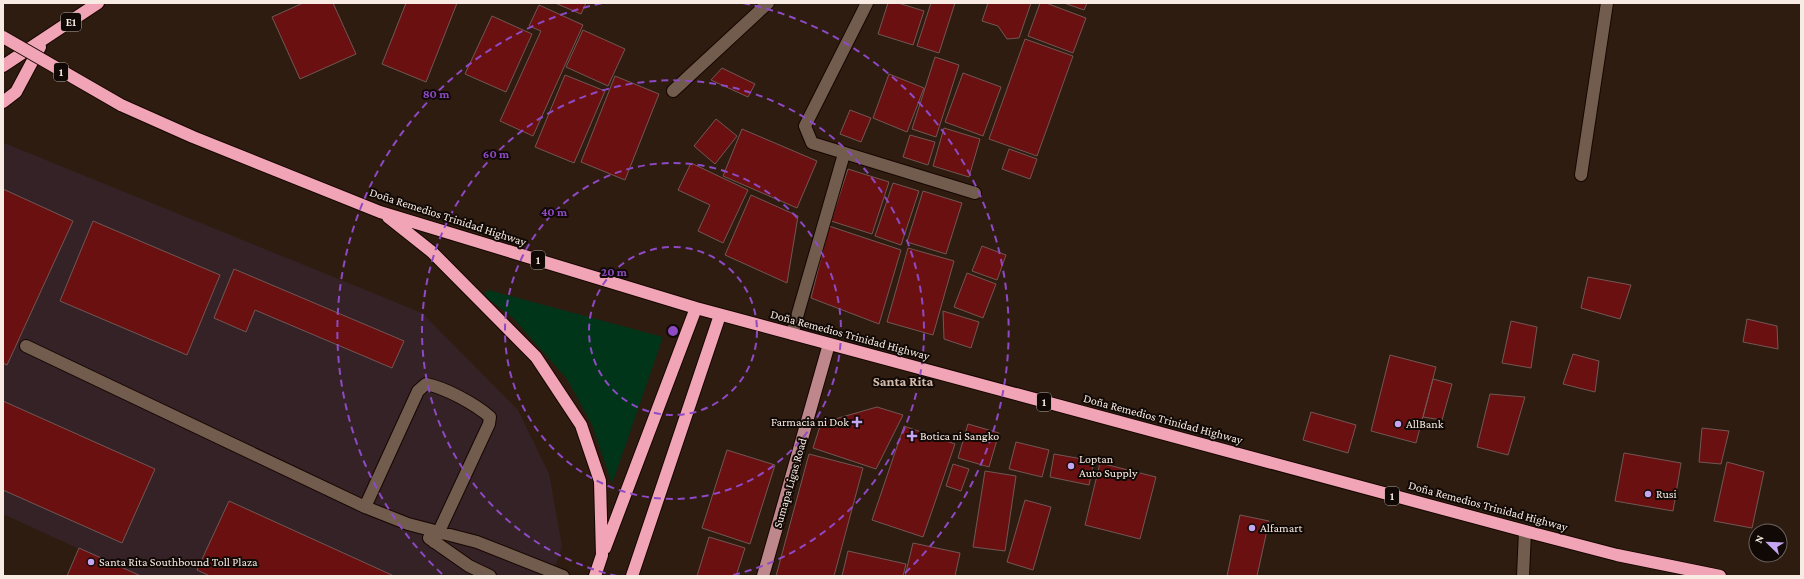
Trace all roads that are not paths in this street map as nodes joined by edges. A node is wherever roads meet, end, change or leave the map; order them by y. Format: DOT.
graph roads {
  1 [pos="98,3"];
  2 [pos="768,3"];
  3 [pos="867,3"];
  4 [pos="1607,3"];
  5 [pos="3,37"];
  6 [pos="43,41"];
  7 [pos="3,66"];
  8 [pos="673,91"];
  9 [pos="3,102"];
  10 [pos="844,154"];
  11 [pos="1581,175"];
  12 [pos="975,193"];
  13 [pos="380,212"];
  14 [pos="696,308"];
  15 [pos="720,315"];
  16 [pos="792,334"];
  17 [pos="829,344"];
  18 [pos="26,346"];
  19 [pos="365,507"];
  20 [pos="1524,531"];
  21 [pos="436,537"];
  22 [pos="602,555"];
  23 [pos="490,576"];
  24 [pos="563,576"];
  25 [pos="595,576"];
  26 [pos="632,576"];
  27 [pos="763,576"];
  28 [pos="1523,576"];
  29 [pos="1720,576"];
  1 -- 6 [label="highway, E1"];
  2 -- 8 [label="street"];
  3 -- 10 [label="street"];
  4 -- 11 [label="street"];
  5 -- 13 [label="highway, Doña Remedios Trinidad Highway / 1, bridge"];
  6 -- 7 [label="highway, E1"];
  6 -- 9 [label="highway"];
  10 -- 12 [label="street"];
  10 -- 16 [label="street"];
  13 -- 14 [label="highway, Doña Remedios Trinidad Highway / 1"];
  13 -- 22 [label="highway"];
  14 -- 15 [label="highway, Doña Remedios Trinidad Highway / 1"];
  14 -- 22 [label="highway"];
  15 -- 16 [label="highway, Doña Remedios Trinidad Highway / 1"];
  15 -- 26 [label="highway"];
  16 -- 17 [label="highway, Doña Remedios Trinidad Highway / 1"];
  17 -- 20 [label="highway, Doña Remedios Trinidad Highway / 1"];
  17 -- 27 [label="main road, Sumapa Ligas Road"];
  18 -- 19 [label="street"];
  19 -- 21 [label="street"];
  19 -- 21 [label="street"];
  20 -- 28 [label="street"];
  20 -- 29 [label="highway, Doña Remedios Trinidad Highway / 1"];
  21 -- 23 [label="street"];
  21 -- 24 [label="street"];
  22 -- 25 [label="highway"];
}
